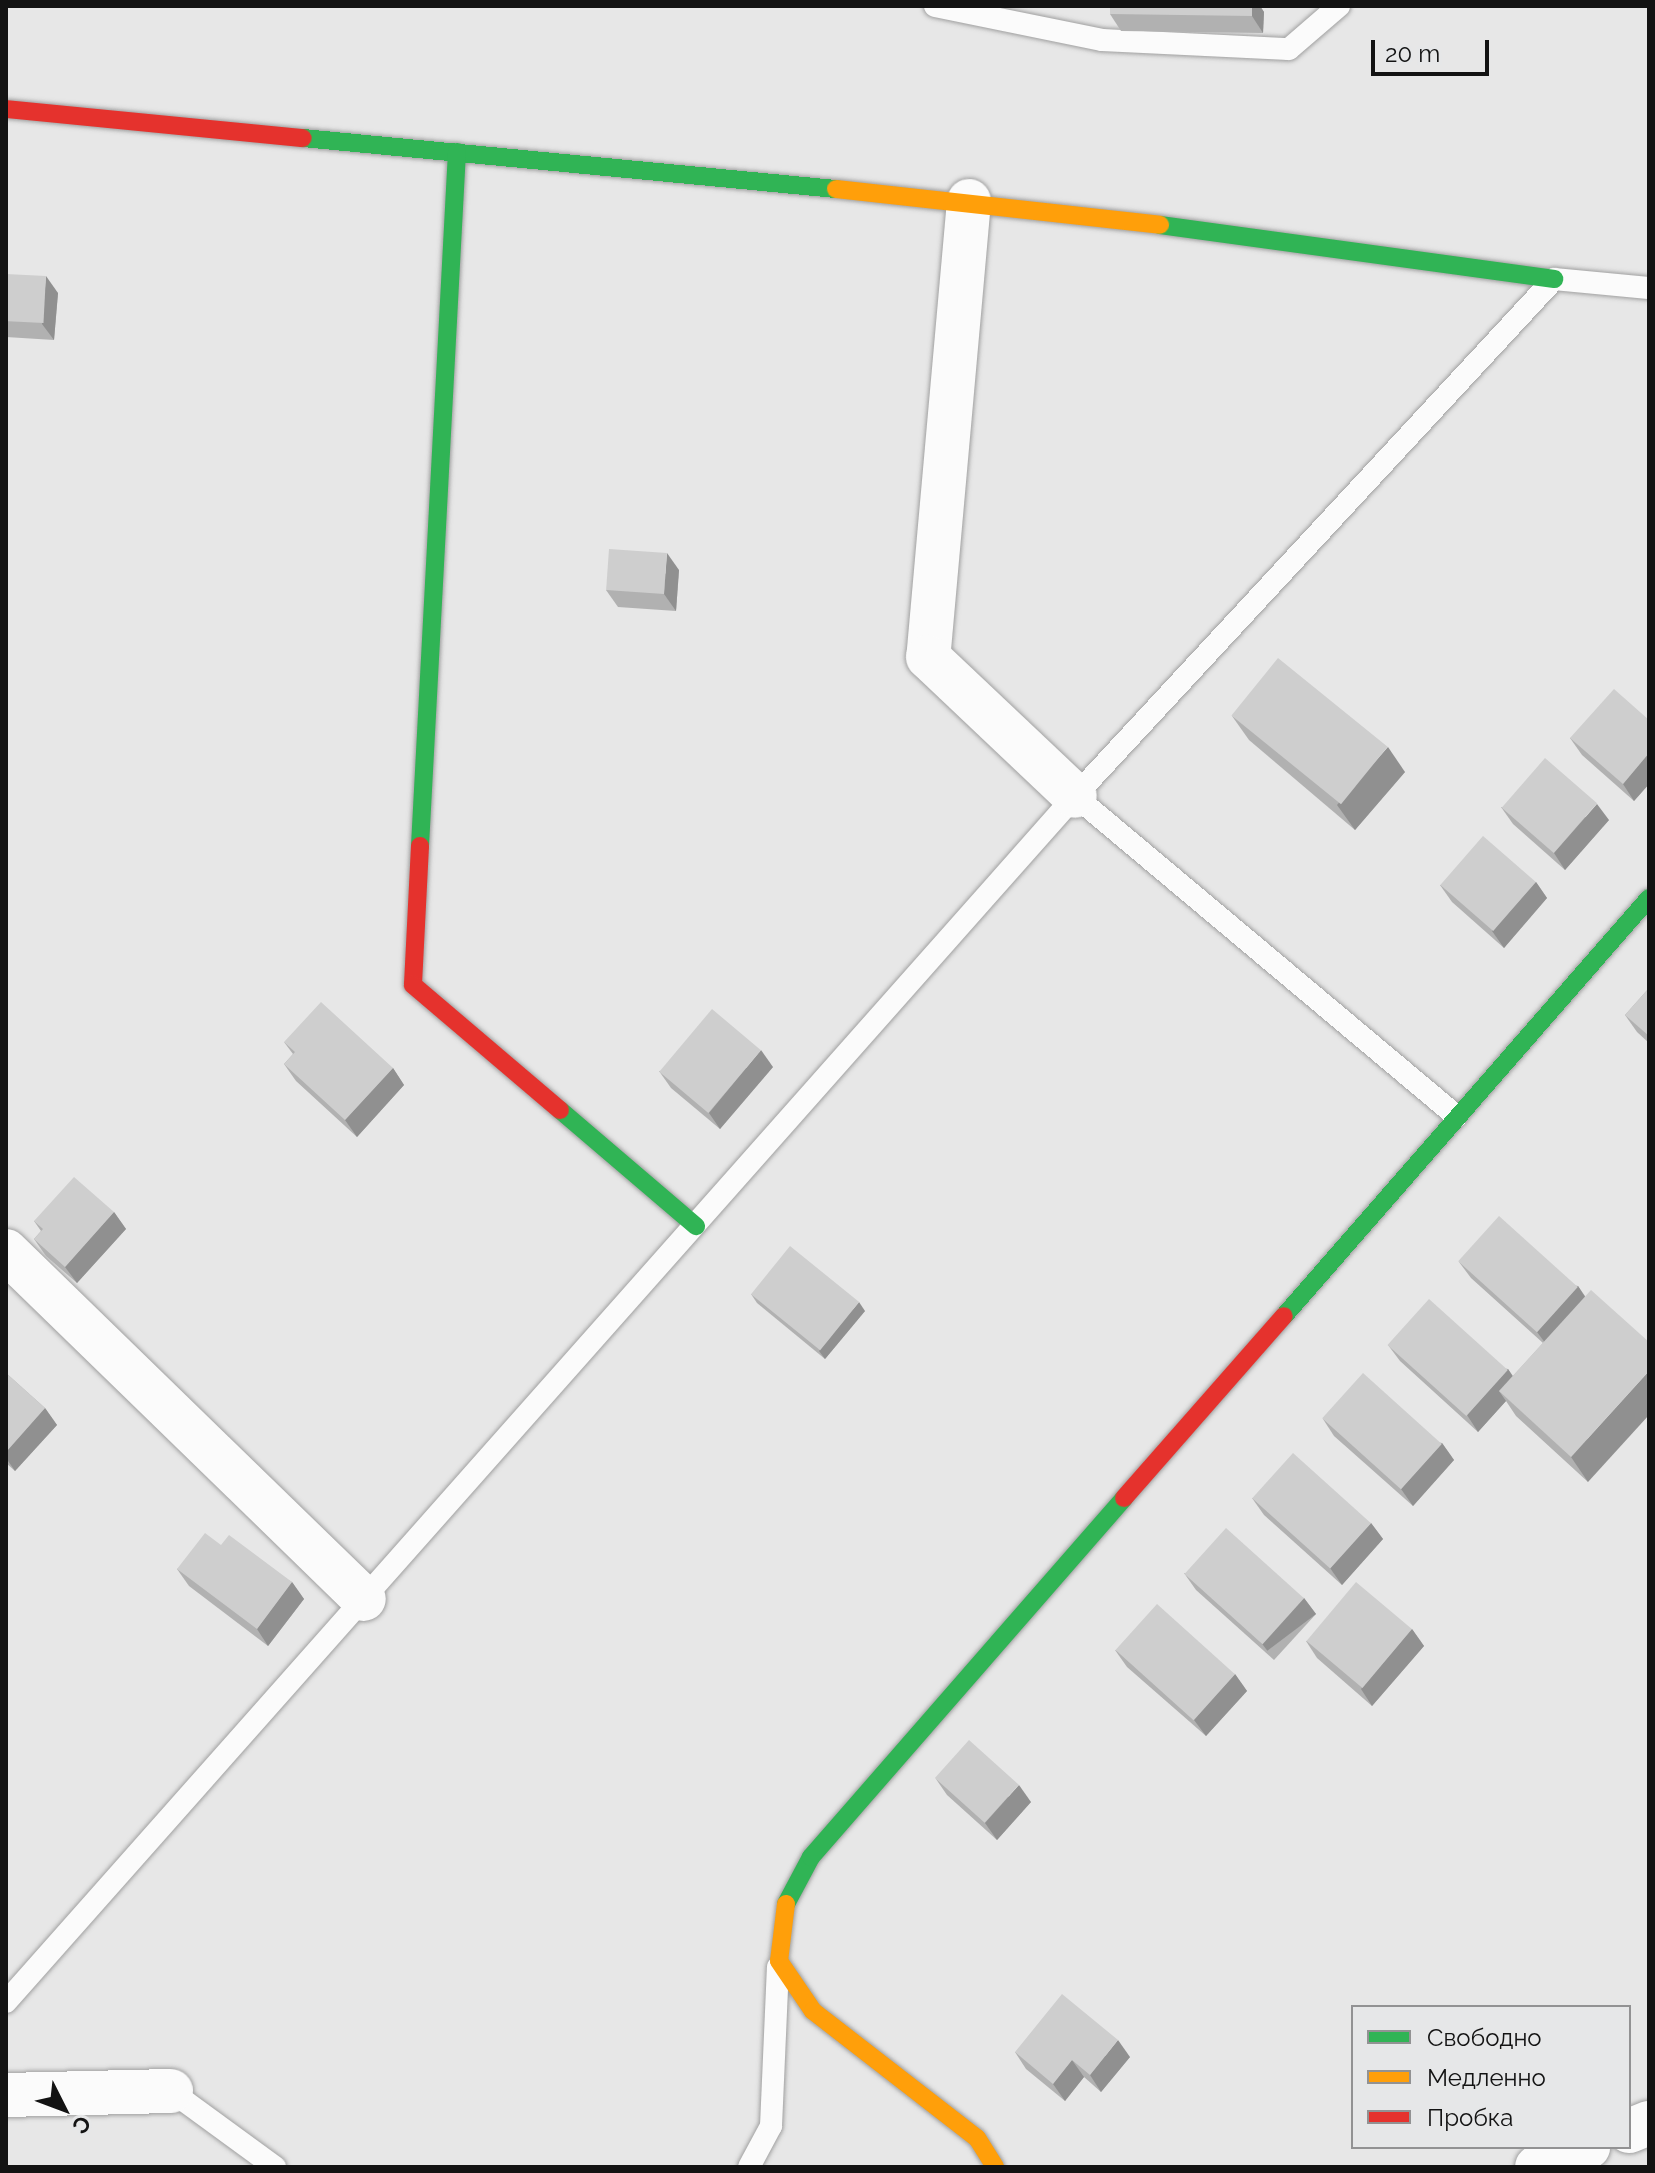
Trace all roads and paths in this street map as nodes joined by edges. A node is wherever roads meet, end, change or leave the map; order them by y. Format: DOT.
graph roads {
  1 [pos="935,6"];
  2 [pos="1339,6"];
  3 [pos="6,109"];
  4 [pos="457,152"];
  5 [pos="969,201"];
  6 [pos="1554,279"];
  7 [pos="1649,288"];
  8 [pos="1075,796"];
  9 [pos="1649,898"];
  10 [pos="1457,1116"];
  11 [pos="696,1226"];
  12 [pos="6,1251"];
  13 [pos="364,1599"];
  14 [pos="779,1961"];
  15 [pos="6,2002"];
  16 [pos="171,2091"];
  17 [pos="6,2095"];
  18 [pos="1583,2149"];
  19 [pos="275,2167"];
  20 [pos="749,2167"];
  21 [pos="995,2167"];
  22 [pos="1537,2167"];
  1 -- 2 [label="lane"];
  3 -- 4 [label="street"];
  4 -- 5 [label="street"];
  4 -- 11 [label="street"];
  5 -- 6 [label="street"];
  5 -- 8 [label="street"];
  6 -- 7 [label="lane"];
  6 -- 8 [label="lane"];
  8 -- 10 [label="lane"];
  8 -- 11 [label="lane"];
  9 -- 10 [label="street"];
  10 -- 14 [label="street"];
  11 -- 13 [label="lane"];
  12 -- 13 [label="street"];
  13 -- 15 [label="lane"];
  14 -- 20 [label="lane"];
  14 -- 21 [label="street"];
  16 -- 17 [label="street"];
  16 -- 19 [label="lane"];
  18 -- 22 [label="street"];
}
